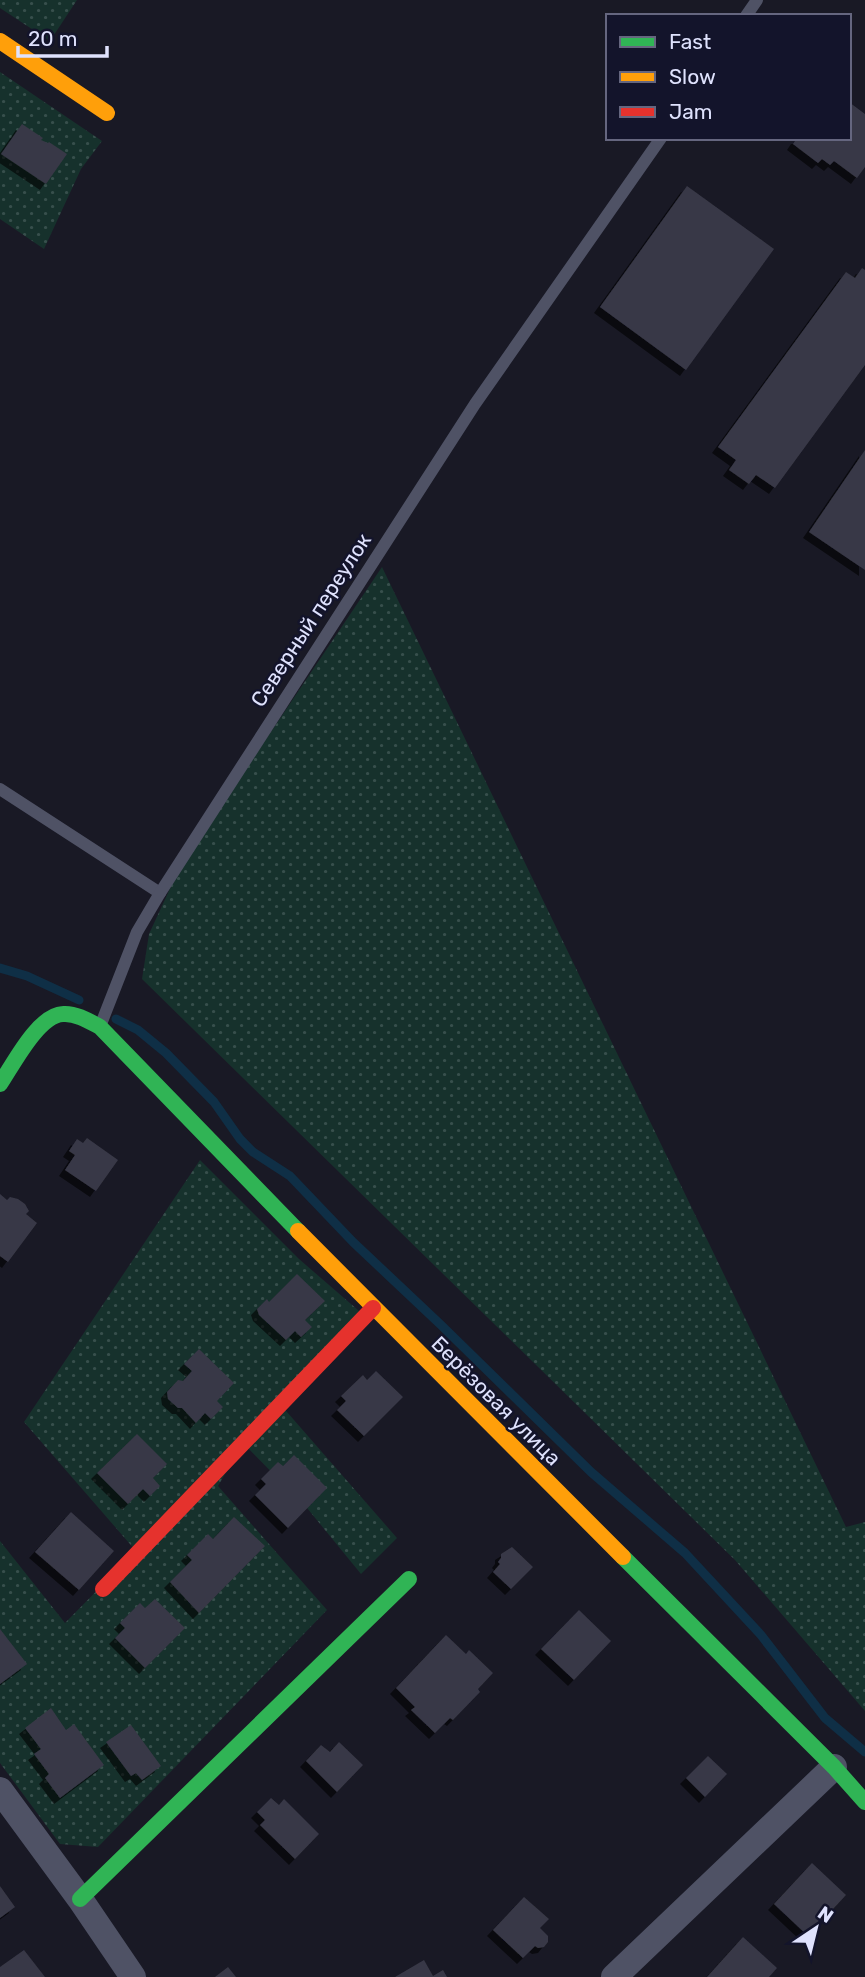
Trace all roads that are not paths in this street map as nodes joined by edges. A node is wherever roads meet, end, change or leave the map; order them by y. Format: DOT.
graph roads {
  1 [pos="0,41"];
  2 [pos="107,113"];
  3 [pos="660,140"];
  4 [pos="0,789"];
  5 [pos="160,893"];
  6 [pos="100,1027"];
  7 [pos="0,1084"];
  8 [pos="373,1308"];
  9 [pos="409,1578"];
  10 [pos="103,1589"];
  11 [pos="834,1767"];
  12 [pos="0,1790"];
  13 [pos="865,1802"];
  14 [pos="80,1899"];
  15 [pos="132,1977"];
  16 [pos="614,1977"];
  1 -- 2 [label="street"];
  3 -- 5 [label="lane, Северный переулок"];
  4 -- 5 [label="lane"];
  5 -- 6 [label="lane, Северный переулок"];
  6 -- 7 [label="street"];
  6 -- 8 [label="street, Берёзовая улица"];
  8 -- 10 [label="street"];
  8 -- 11 [label="street, Берёзовая улица"];
  9 -- 14 [label="street"];
  11 -- 13 [label="street, Берёзовая улица"];
  11 -- 16 [label="street"];
  12 -- 14 [label="street"];
  14 -- 15 [label="street"];
}
